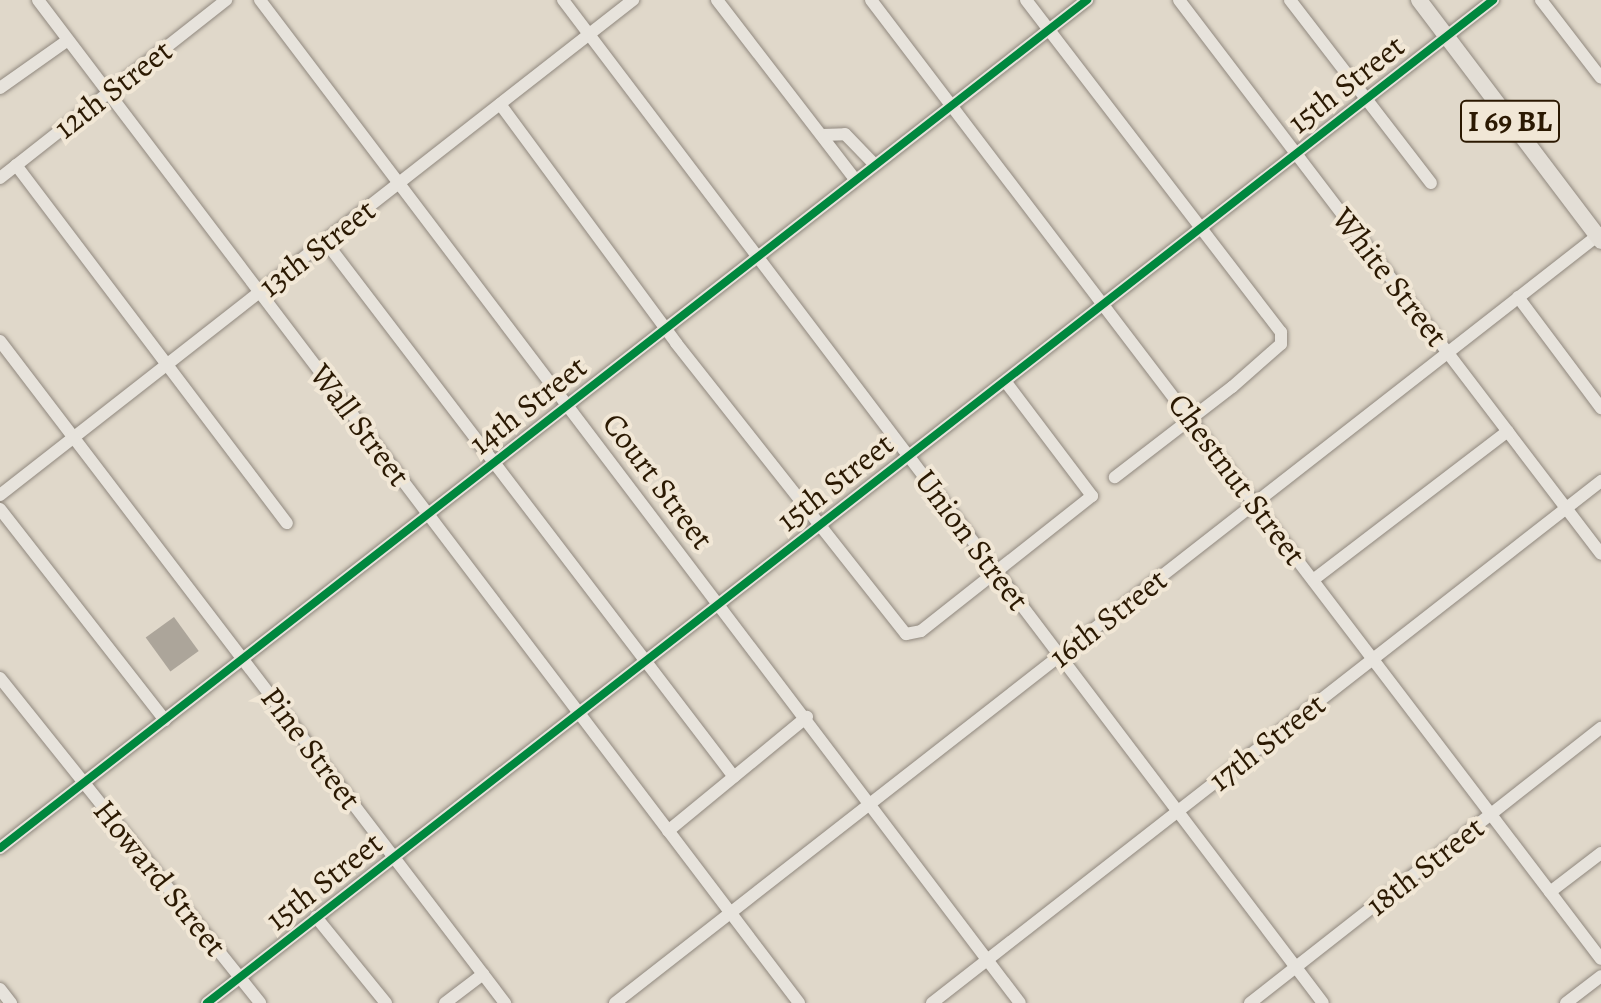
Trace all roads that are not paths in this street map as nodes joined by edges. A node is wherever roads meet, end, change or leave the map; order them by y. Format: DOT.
graph roads {
  1 [pos="38,0"];
  2 [pos="226,0"];
  3 [pos="260,0"];
  4 [pos="563,0"];
  5 [pos="633,0"];
  6 [pos="717,0"];
  7 [pos="871,0"];
  8 [pos="1026,0"];
  9 [pos="1087,0"];
  10 [pos="1179,0"];
  11 [pos="1290,0"];
  12 [pos="1419,0"];
  13 [pos="1493,0"];
  14 [pos="1541,0"];
  15 [pos="1049,30"];
  16 [pos="589,34"];
  17 [pos="1446,36"];
  18 [pos="68,40"];
  19 [pos="1601,78"];
  20 [pos="0,88"];
  21 [pos="108,93"];
  22 [pos="1366,99"];
  23 [pos="500,104"];
  24 [pos="951,106"];
  25 [pos="822,135"];
  26 [pos="1295,154"];
  27 [pos="16,165"];
  28 [pos="875,165"];
  29 [pos="0,178"];
  30 [pos="855,179"];
  31 [pos="400,183"];
  32 [pos="1431,183"];
  33 [pos="1200,227"];
  34 [pos="1600,237"];
  35 [pos="325,241"];
  36 [pos="757,257"];
  37 [pos="260,293"];
  38 [pos="1518,297"];
  39 [pos="1103,304"];
  40 [pos="666,328"];
  41 [pos="0,341"];
  42 [pos="1447,351"];
  43 [pos="166,365"];
  44 [pos="1005,381"];
  45 [pos="569,403"];
  46 [pos="1601,408"];
  47 [pos="1190,418"];
  48 [pos="1508,431"];
  49 [pos="73,437"];
  50 [pos="908,456"];
  51 [pos="493,462"];
  52 [pos="1115,477"];
  53 [pos="1601,481"];
  54 [pos="0,495"];
  55 [pos="1255,503"];
  56 [pos="0,509"];
  57 [pos="1566,509"];
  58 [pos="428,513"];
  59 [pos="287,523"];
  60 [pos="821,523"];
  61 [pos="1601,554"];
  62 [pos="995,571"];
  63 [pos="1313,580"];
  64 [pos="719,602"];
  65 [pos="1060,656"];
  66 [pos="243,659"];
  67 [pos="1373,659"];
  68 [pos="646,660"];
  69 [pos="0,678"];
  70 [pos="579,712"];
  71 [pos="807,717"];
  72 [pos="165,720"];
  73 [pos="1601,728"];
  74 [pos="734,777"];
  75 [pos="84,783"];
  76 [pos="871,802"];
  77 [pos="1178,811"];
  78 [pos="1491,814"];
  79 [pos="668,831"];
  80 [pos="0,848"];
  81 [pos="1601,853"];
  82 [pos="393,857"];
  83 [pos="1550,892"];
  84 [pos="731,913"];
  85 [pos="316,917"];
  86 [pos="1601,959"];
  87 [pos="987,960"];
  88 [pos="1295,968"];
  89 [pos="483,974"];
  90 [pos="1601,976"];
  91 [pos="239,978"];
  92 [pos="0,989"];
  93 [pos="11,1003"];
  94 [pos="207,1003"];
  95 [pos="260,1003"];
  96 [pos="386,1003"];
  97 [pos="445,1003"];
  98 [pos="505,1003"];
  99 [pos="615,1003"];
  100 [pos="799,1003"];
  101 [pos="932,1003"];
  102 [pos="1020,1003"];
  103 [pos="1250,1003"];
  104 [pos="1323,1003"];
  105 [pos="1566,1003"];
  1 -- 18 [label="street, Wall Street"];
  2 -- 21 [label="street, 12th Street"];
  3 -- 31 [label="street, Court Street"];
  4 -- 16 [label="street, Union Street"];
  5 -- 16 [label="street, 13th Street"];
  6 -- 25 [label="street"];
  7 -- 24 [label="street, Chestnut Street"];
  8 -- 15 [label="street"];
  9 -- 15 [label="street, 14th Street"];
  10 -- 26 [label="street, White Street"];
  11 -- 22 [label="street"];
  12 -- 17 [label="main road, I 69 BL"];
  13 -- 17 [label="street, 15th Street"];
  14 -- 19 [label="street"];
  15 -- 24 [label="street, 14th Street"];
  15 -- 33 [label="street"];
  16 -- 23 [label="street, 13th Street"];
  16 -- 36 [label="street, Union Street"];
  17 -- 22 [label="street, 15th Street"];
  17 -- 34 [label="main road, I 69 BL"];
  18 -- 20 [label="street"];
  18 -- 21 [label="street, Wall Street"];
  21 -- 27 [label="street, 12th Street"];
  21 -- 37 [label="street, Wall Street"];
  22 -- 26 [label="street, 15th Street"];
  22 -- 32 [label="street"];
  23 -- 31 [label="street, 13th Street"];
  23 -- 40 [label="street"];
  24 -- 28 [label="street, 14th Street"];
  24 -- 39 [label="street, Chestnut Street"];
  25 -- 28 [label="street"];
  25 -- 30 [label="street"];
  26 -- 33 [label="street, 15th Street"];
  26 -- 42 [label="street, White Street"];
  27 -- 29 [label="street, 12th Street"];
  27 -- 43 [label="street"];
  28 -- 30 [label="street, 14th Street"];
  30 -- 36 [label="street, 14th Street"];
  31 -- 35 [label="street, 13th Street"];
  31 -- 45 [label="street, Court Street"];
  33 -- 39 [label="street, 15th Street"];
  33 -- 47 [label="street"];
  34 -- 38 [label="street, 16th Street"];
  35 -- 37 [label="street, 13th Street"];
  35 -- 51 [label="street"];
  36 -- 40 [label="street, 14th Street"];
  36 -- 50 [label="street, Union Street"];
  37 -- 43 [label="street, 13th Street"];
  37 -- 58 [label="street, Wall Street"];
  38 -- 42 [label="street, 16th Street"];
  38 -- 46 [label="street"];
  39 -- 44 [label="street, 15th Street"];
  39 -- 47 [label="street, Chestnut Street"];
  40 -- 45 [label="street, 14th Street"];
  40 -- 60 [label="street"];
  41 -- 49 [label="street, Pine Street"];
  42 -- 48 [label="street, White Street"];
  42 -- 55 [label="street, 16th Street"];
  43 -- 49 [label="street, 13th Street"];
  43 -- 59 [label="street"];
  44 -- 50 [label="street, 15th Street"];
  44 -- 62 [label="street"];
  45 -- 51 [label="street, 14th Street"];
  45 -- 64 [label="street, Court Street"];
  47 -- 52 [label="street"];
  47 -- 55 [label="street, Chestnut Street"];
  48 -- 57 [label="street, White Street"];
  48 -- 63 [label="street"];
  49 -- 54 [label="street, 13th Street"];
  49 -- 66 [label="street, Pine Street"];
  50 -- 60 [label="street, 15th Street"];
  50 -- 62 [label="street, Union Street"];
  51 -- 58 [label="street, 14th Street"];
  51 -- 68 [label="street"];
  53 -- 57 [label="street, 17th Street"];
  55 -- 63 [label="street, Chestnut Street"];
  55 -- 65 [label="street, 16th Street"];
  56 -- 72 [label="street"];
  57 -- 61 [label="street, White Street"];
  57 -- 67 [label="street, 17th Street"];
  58 -- 66 [label="street, 14th Street"];
  58 -- 70 [label="street, Wall Street"];
  60 -- 62 [label="street"];
  60 -- 64 [label="street, 15th Street"];
  62 -- 65 [label="street, Union Street"];
  63 -- 67 [label="street, Chestnut Street"];
  64 -- 68 [label="street, 15th Street"];
  64 -- 71 [label="street, Court Street"];
  65 -- 76 [label="street, 16th Street"];
  65 -- 77 [label="street, Union Street"];
  66 -- 72 [label="street, 14th Street"];
  66 -- 82 [label="street, Pine Street"];
  67 -- 77 [label="street, 17th Street"];
  67 -- 78 [label="street, Chestnut Street"];
  68 -- 70 [label="street, 15th Street"];
  68 -- 74 [label="street"];
  69 -- 75 [label="street, Howard Street"];
  70 -- 79 [label="street, Wall Street"];
  70 -- 82 [label="street, 15th Street"];
  71 -- 74 [label="street"];
  71 -- 76 [label="street, Court Street"];
  72 -- 75 [label="street, 14th Street"];
  73 -- 78 [label="street, 18th Street"];
  74 -- 79 [label="street"];
  75 -- 80 [label="street, 14th Street"];
  75 -- 91 [label="street, Howard Street"];
  76 -- 84 [label="street, 16th Street"];
  76 -- 87 [label="street, Court Street"];
  77 -- 87 [label="street, 17th Street"];
  77 -- 88 [label="street, Union Street"];
  78 -- 83 [label="street, Chestnut Street"];
  78 -- 88 [label="street, 18th Street"];
  79 -- 84 [label="street, Wall Street"];
  81 -- 83 [label="street"];
  82 -- 85 [label="street, 15th Street"];
  82 -- 89 [label="street, Pine Street"];
  83 -- 86 [label="street, Chestnut Street"];
  84 -- 99 [label="street, 16th Street"];
  84 -- 100 [label="street, Wall Street"];
  85 -- 91 [label="street, 15th Street"];
  85 -- 96 [label="street"];
  87 -- 101 [label="street, 17th Street"];
  87 -- 102 [label="street, Court Street"];
  88 -- 103 [label="street, 18th Street"];
  88 -- 104 [label="street, Union Street"];
  89 -- 97 [label="street"];
  89 -- 98 [label="street, Pine Street"];
  90 -- 105 [label="street"];
  91 -- 94 [label="street, 15th Street"];
  91 -- 95 [label="street, Howard Street"];
  92 -- 93 [label="street"];
}
